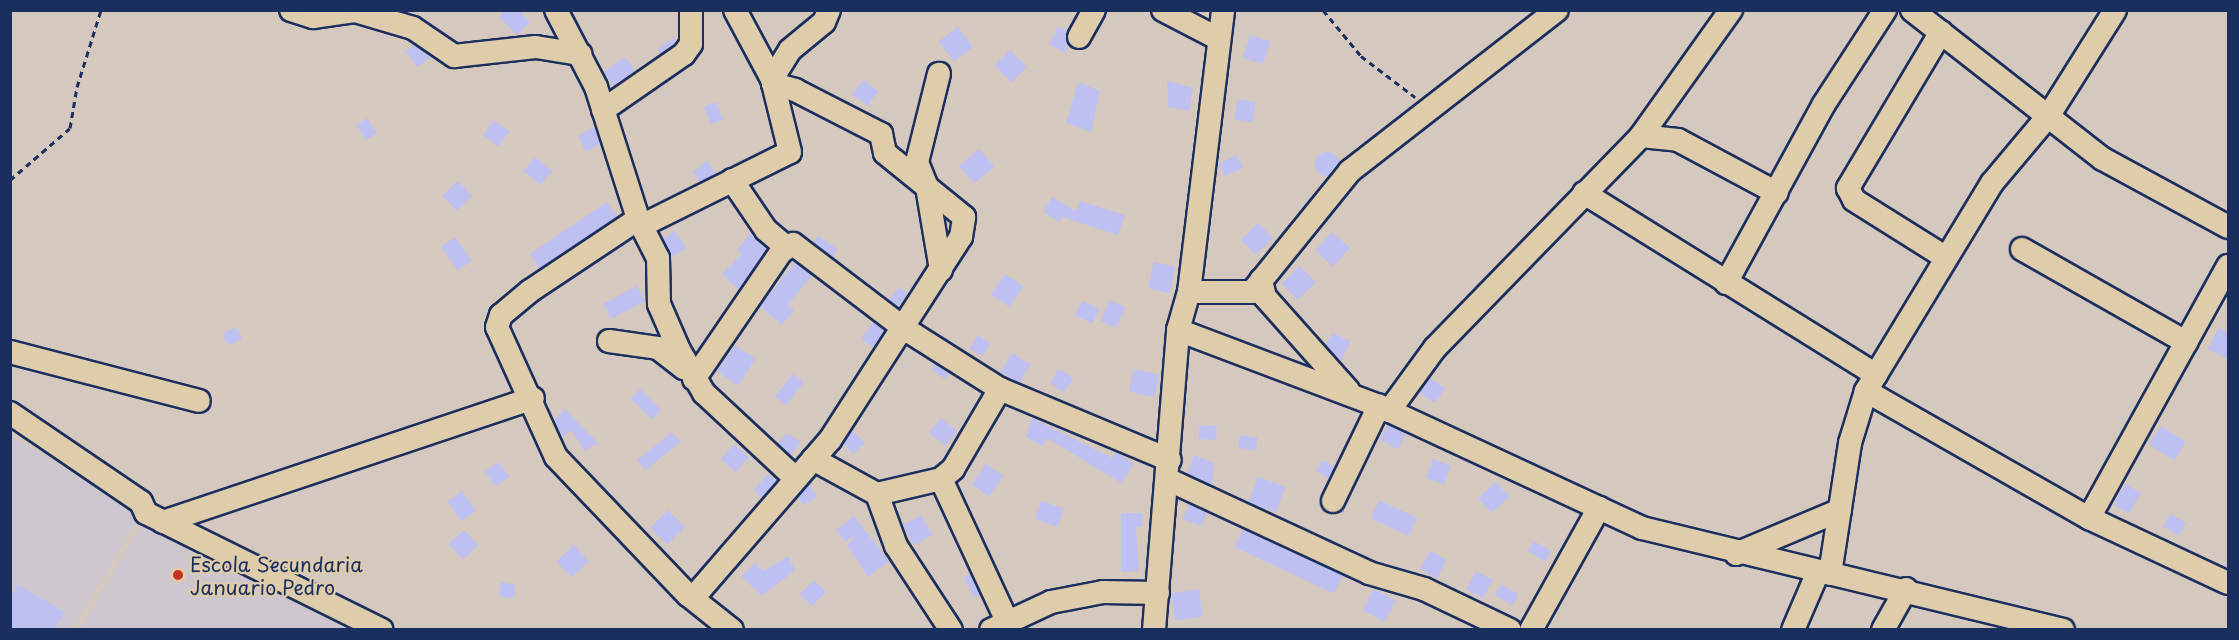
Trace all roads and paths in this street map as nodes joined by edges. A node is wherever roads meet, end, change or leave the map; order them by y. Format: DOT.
graph roads {
  1 [pos="101,10"];
  2 [pos="291,10"];
  3 [pos="556,10"];
  4 [pos="691,10"];
  5 [pos="735,10"];
  6 [pos="830,10"];
  7 [pos="1094,10"];
  8 [pos="1163,10"];
  9 [pos="1223,10"];
  10 [pos="1323,10"];
  11 [pos="1557,10"];
  12 [pos="1731,10"];
  13 [pos="1885,10"];
  14 [pos="1912,10"];
  15 [pos="2115,10"];
  16 [pos="1941,32"];
  17 [pos="1079,37"];
  18 [pos="1219,39"];
  19 [pos="580,54"];
  20 [pos="939,74"];
  21 [pos="772,81"];
  22 [pos="1430,107"];
  23 [pos="603,110"];
  24 [pos="2049,115"];
  25 [pos="1641,136"];
  26 [pos="10,180"];
  27 [pos="732,180"];
  28 [pos="927,187"];
  29 [pos="1584,193"];
  30 [pos="1777,193"];
  31 [pos="640,222"];
  32 [pos="2229,227"];
  33 [pos="786,247"];
  34 [pos="2022,249"];
  35 [pos="1945,257"];
  36 [pos="2229,266"];
  37 [pos="941,270"];
  38 [pos="1262,280"];
  39 [pos="1726,283"];
  40 [pos="1189,292"];
  41 [pos="2220,299"];
  42 [pos="905,329"];
  43 [pos="1178,330"];
  44 [pos="609,341"];
  45 [pos="2186,342"];
  46 [pos="10,352"];
  47 [pos="692,376"];
  48 [pos="1871,383"];
  49 [pos="1000,389"];
  50 [pos="1353,396"];
  51 [pos="533,398"];
  52 [pos="199,401"];
  53 [pos="1384,409"];
  54 [pos="10,413"];
  55 [pos="813,459"];
  56 [pos="1170,470"];
  57 [pos="794,477"];
  58 [pos="941,479"];
  59 [pos="877,494"];
  60 [pos="1333,501"];
  61 [pos="1599,508"];
  62 [pos="1840,510"];
  63 [pos="2089,518"];
  64 [pos="163,522"];
  65 [pos="1736,554"];
  66 [pos="1824,573"];
  67 [pos="2229,583"];
  68 [pos="1906,589"];
  69 [pos="1158,592"];
  70 [pos="693,598"];
  71 [pos="999,625"];
  72 [pos="382,630"];
  73 [pos="732,630"];
  74 [pos="951,630"];
  75 [pos="1154,630"];
  76 [pos="1510,630"];
  77 [pos="1531,630"];
  78 [pos="1793,630"];
  79 [pos="1883,630"];
  80 [pos="2063,630"];
  1 -- 26 [label="path"];
  2 -- 19 [label="street"];
  3 -- 19 [label="street"];
  4 -- 23 [label="street"];
  5 -- 21 [label="street"];
  6 -- 21 [label="street"];
  7 -- 17 [label="street"];
  8 -- 18 [label="street"];
  9 -- 18 [label="street"];
  10 -- 22 [label="path"];
  11 -- 22 [label="street"];
  12 -- 25 [label="street"];
  13 -- 30 [label="street"];
  14 -- 16 [label="street"];
  15 -- 24 [label="street"];
  16 -- 24 [label="street"];
  16 -- 35 [label="street"];
  18 -- 40 [label="street"];
  19 -- 23 [label="street"];
  20 -- 28 [label="street"];
  21 -- 27 [label="street"];
  21 -- 28 [label="street"];
  22 -- 38 [label="street"];
  23 -- 31 [label="street"];
  24 -- 32 [label="street"];
  24 -- 35 [label="street"];
  25 -- 29 [label="street"];
  25 -- 30 [label="street"];
  27 -- 31 [label="street"];
  27 -- 33 [label="street"];
  28 -- 37 [label="street"];
  28 -- 37 [label="street"];
  29 -- 39 [label="street"];
  29 -- 53 [label="street"];
  30 -- 39 [label="street"];
  31 -- 47 [label="street"];
  31 -- 51 [label="street"];
  33 -- 42 [label="street"];
  33 -- 47 [label="street"];
  34 -- 45 [label="street"];
  35 -- 48 [label="street"];
  36 -- 41 [label="street"];
  37 -- 42 [label="street"];
  38 -- 40 [label="street"];
  38 -- 50 [label="street"];
  39 -- 48 [label="street"];
  40 -- 43 [label="street"];
  41 -- 45 [label="street"];
  42 -- 49 [label="street"];
  42 -- 55 [label="street"];
  43 -- 50 [label="street"];
  43 -- 56 [label="street"];
  44 -- 47 [label="street"];
  45 -- 63 [label="street"];
  46 -- 52 [label="street"];
  47 -- 57 [label="street"];
  48 -- 62 [label="street"];
  48 -- 63 [label="street"];
  49 -- 56 [label="street"];
  49 -- 58 [label="street"];
  50 -- 53 [label="street"];
  51 -- 64 [label="street"];
  51 -- 70 [label="street"];
  53 -- 60 [label="street"];
  53 -- 61 [label="street"];
  54 -- 64 [label="street"];
  55 -- 57 [label="street"];
  55 -- 59 [label="street"];
  56 -- 69 [label="street"];
  56 -- 76 [label="street"];
  57 -- 70 [label="street"];
  58 -- 59 [label="street"];
  58 -- 71 [label="street"];
  59 -- 74 [label="street"];
  61 -- 65 [label="street"];
  61 -- 77 [label="street"];
  62 -- 65 [label="street"];
  62 -- 66 [label="street"];
  63 -- 67 [label="street"];
  64 -- 72 [label="street"];
  65 -- 66 [label="street"];
  66 -- 68 [label="street"];
  66 -- 78 [label="street"];
  68 -- 79 [label="street"];
  68 -- 80 [label="street"];
  69 -- 71 [label="street"];
  69 -- 75 [label="street"];
  70 -- 73 [label="street"];
}
